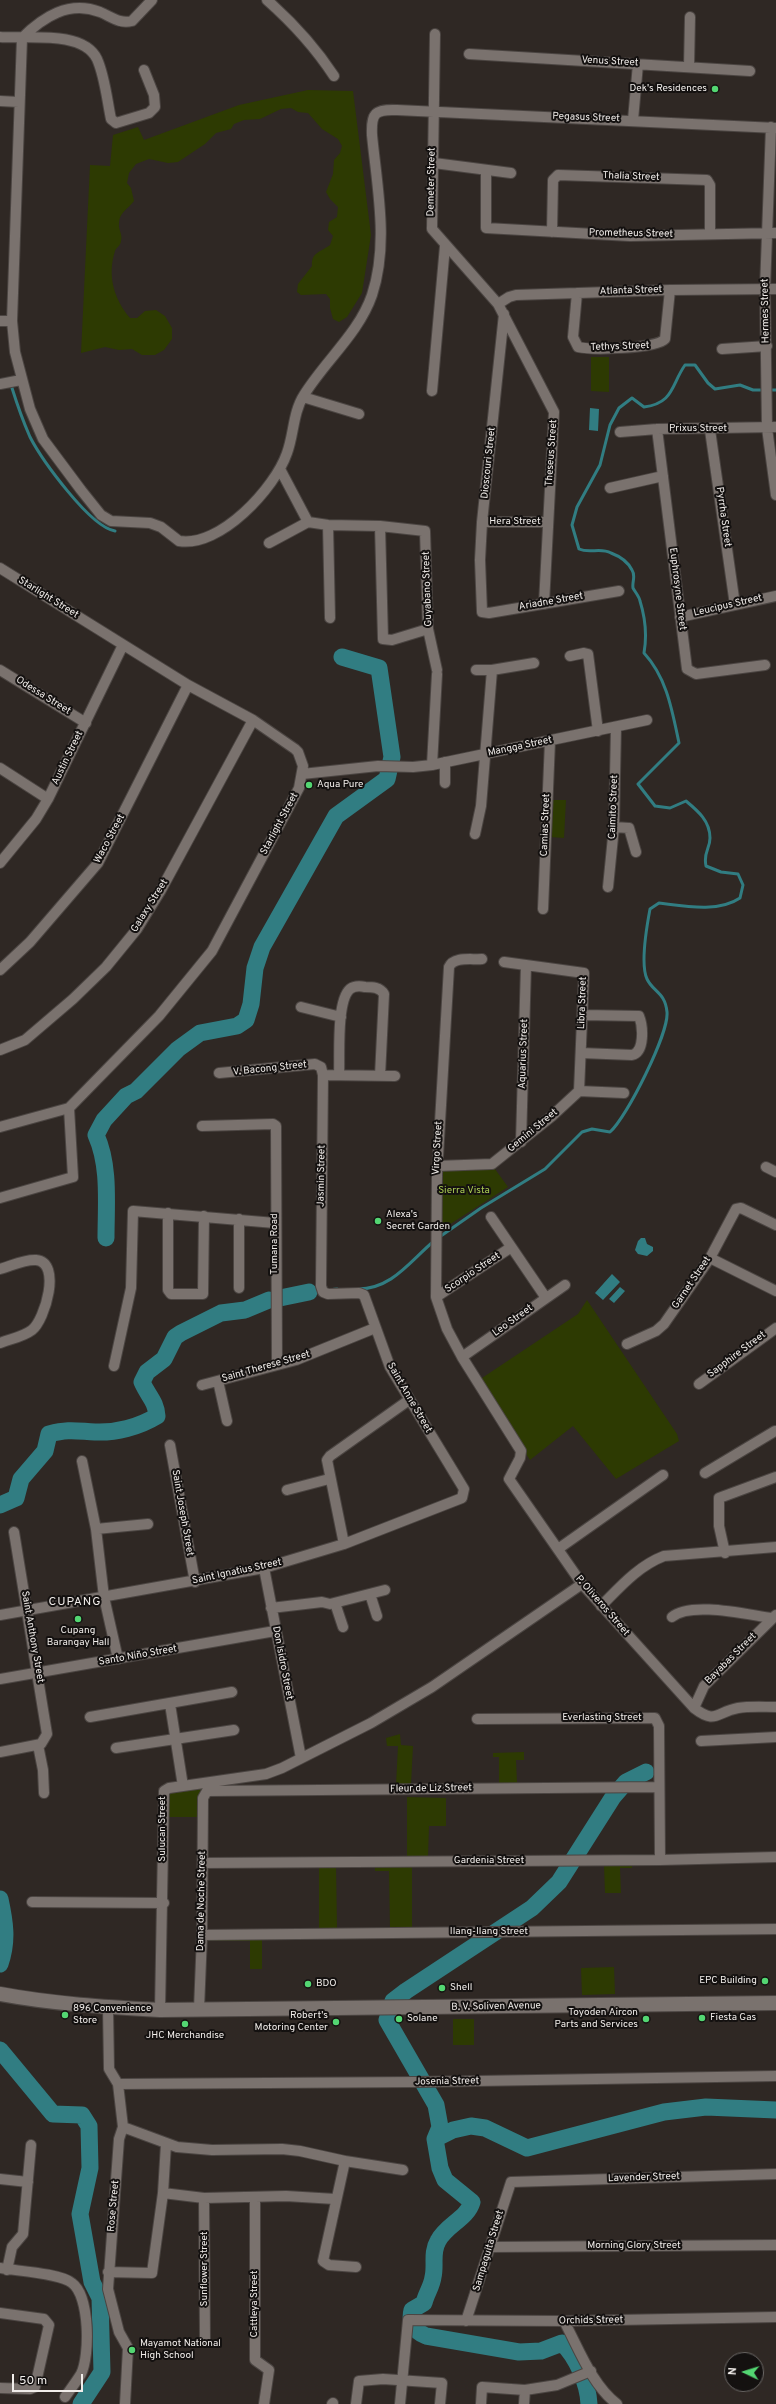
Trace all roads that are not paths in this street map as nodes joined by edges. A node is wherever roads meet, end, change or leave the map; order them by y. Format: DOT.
graph roads {
  1 [pos="152,0"];
  2 [pos="267,0"];
  3 [pos="690,17"];
  4 [pos="435,34"];
  5 [pos="0,37"];
  6 [pos="22,38"];
  7 [pos="469,54"];
  8 [pos="638,64"];
  9 [pos="689,67"];
  10 [pos="144,70"];
  11 [pos="750,71"];
  12 [pos="334,76"];
  13 [pos="0,101"];
  14 [pos="18,102"];
  15 [pos="432,112"];
  16 [pos="633,120"];
  17 [pos="774,125"];
  18 [pos="434,163"];
  19 [pos="486,171"];
  20 [pos="510,172"];
  21 [pos="552,232"];
  22 [pos="771,233"];
  23 [pos="710,234"];
  24 [pos="445,246"];
  25 [pos="765,289"];
  26 [pos="776,289"];
  27 [pos="670,290"];
  28 [pos="577,293"];
  29 [pos="498,304"];
  30 [pos="504,314"];
  31 [pos="0,321"];
  32 [pos="12,321"];
  33 [pos="766,346"];
  34 [pos="722,349"];
  35 [pos="21,380"];
  36 [pos="0,384"];
  37 [pos="432,391"];
  38 [pos="303,397"];
  39 [pos="359,414"];
  40 [pos="772,428"];
  41 [pos="657,429"];
  42 [pos="710,430"];
  43 [pos="620,432"];
  44 [pos="280,469"];
  45 [pos="663,476"];
  46 [pos="610,488"];
  47 [pos="776,495"];
  48 [pos="308,522"];
  49 [pos="482,522"];
  50 [pos="547,522"];
  51 [pos="328,525"];
  52 [pos="380,526"];
  53 [pos="269,543"];
  54 [pos="0,568"];
  55 [pos="619,591"];
  56 [pos="776,596"];
  57 [pos="544,604"];
  58 [pos="736,605"];
  59 [pos="482,612"];
  60 [pos="680,617"];
  61 [pos="330,618"];
  62 [pos="428,629"];
  63 [pos="123,645"];
  64 [pos="570,656"];
  65 [pos="534,663"];
  66 [pos="764,665"];
  67 [pos="0,670"];
  68 [pos="476,670"];
  69 [pos="492,670"];
  70 [pos="188,685"];
  71 [pos="253,720"];
  72 [pos="647,720"];
  73 [pos="86,723"];
  74 [pos="616,727"];
  75 [pos="598,731"];
  76 [pos="550,741"];
  77 [pos="484,754"];
  78 [pos="445,762"];
  79 [pos="432,765"];
  80 [pos="0,768"];
  81 [pos="302,774"];
  82 [pos="445,783"];
  83 [pos="48,799"];
  84 [pos="614,827"];
  85 [pos="475,834"];
  86 [pos="636,852"];
  87 [pos="0,863"];
  88 [pos="608,887"];
  89 [pos="543,909"];
  90 [pos="482,959"];
  91 [pos="504,962"];
  92 [pos="526,965"];
  93 [pos="0,970"];
  94 [pos="302,1007"];
  95 [pos="582,1015"];
  96 [pos="341,1017"];
  97 [pos="0,1050"];
  98 [pos="581,1053"];
  99 [pos="322,1071"];
  100 [pos="219,1073"];
  101 [pos="339,1075"];
  102 [pos="380,1076"];
  103 [pos="395,1076"];
  104 [pos="579,1090"];
  105 [pos="624,1093"];
  106 [pos="69,1108"];
  107 [pos="202,1126"];
  108 [pos="0,1127"];
  109 [pos="521,1142"];
  110 [pos="437,1166"];
  111 [pos="766,1167"];
  112 [pos="776,1172"];
  113 [pos="0,1198"];
  114 [pos="168,1213"];
  115 [pos="204,1216"];
  116 [pos="491,1217"];
  117 [pos="239,1219"];
  118 [pos="275,1223"];
  119 [pos="776,1226"];
  120 [pos="510,1248"];
  121 [pos="710,1258"];
  122 [pos="0,1269"];
  123 [pos="565,1285"];
  124 [pos="239,1288"];
  125 [pos="322,1289"];
  126 [pos="776,1292"];
  127 [pos="436,1297"];
  128 [pos="546,1298"];
  129 [pos="375,1328"];
  130 [pos="776,1328"];
  131 [pos="0,1343"];
  132 [pos="627,1344"];
  133 [pos="462,1358"];
  134 [pos="277,1365"];
  135 [pos="114,1366"];
  136 [pos="477,1380"];
  137 [pos="218,1381"];
  138 [pos="699,1384"];
  139 [pos="202,1385"];
  140 [pos="409,1400"];
  141 [pos="227,1421"];
  142 [pos="775,1431"];
  143 [pos="170,1445"];
  144 [pos="82,1460"];
  145 [pos="705,1473"];
  146 [pos="663,1475"];
  147 [pos="776,1477"];
  148 [pos="329,1479"];
  149 [pos="287,1490"];
  150 [pos="464,1495"];
  151 [pos="148,1524"];
  152 [pos="96,1529"];
  153 [pos="14,1532"];
  154 [pos="344,1544"];
  155 [pos="776,1547"];
  156 [pos="558,1549"];
  157 [pos="725,1552"];
  158 [pos="264,1568"];
  159 [pos="195,1582"];
  160 [pos="582,1584"];
  161 [pos="385,1590"];
  162 [pos="370,1594"];
  163 [pos="104,1597"];
  164 [pos="335,1603"];
  165 [pos="601,1606"];
  166 [pos="271,1608"];
  167 [pos="27,1609"];
  168 [pos="0,1615"];
  169 [pos="377,1616"];
  170 [pos="672,1617"];
  171 [pos="774,1617"];
  172 [pos="343,1627"];
  173 [pos="275,1631"];
  174 [pos="118,1659"];
  175 [pos="39,1674"];
  176 [pos="0,1679"];
  177 [pos="232,1692"];
  178 [pos="170,1704"];
  179 [pos="776,1707"];
  180 [pos="694,1708"];
  181 [pos="90,1717"];
  182 [pos="477,1719"];
  183 [pos="234,1730"];
  184 [pos="776,1737"];
  185 [pos="176,1739"];
  186 [pos="701,1741"];
  187 [pos="41,1743"];
  188 [pos="116,1748"];
  189 [pos="0,1752"];
  190 [pos="301,1758"];
  191 [pos="183,1786"];
  192 [pos="659,1787"];
  193 [pos="44,1793"];
  194 [pos="205,1793"];
  195 [pos="776,1857"];
  196 [pos="660,1860"];
  197 [pos="203,1863"];
  198 [pos="32,1902"];
  199 [pos="164,1903"];
  200 [pos="776,1929"];
  201 [pos="202,1935"];
  202 [pos="0,1994"];
  203 [pos="776,2003"];
  204 [pos="108,2008"];
  205 [pos="199,2009"];
  206 [pos="160,2010"];
  207 [pos="776,2076"];
  208 [pos="118,2084"];
  209 [pos="123,2127"];
  210 [pos="166,2144"];
  211 [pos="31,2145"];
  212 [pos="345,2161"];
  213 [pos="403,2170"];
  214 [pos="776,2174"];
  215 [pos="0,2179"];
  216 [pos="512,2181"];
  217 [pos="28,2182"];
  218 [pos="163,2193"];
  219 [pos="255,2197"];
  220 [pos="204,2198"];
  221 [pos="335,2199"];
  222 [pos="776,2245"];
  223 [pos="492,2247"];
  224 [pos="356,2267"];
  225 [pos="4,2269"];
  226 [pos="108,2272"];
  227 [pos="0,2313"];
  228 [pos="776,2317"];
  229 [pos="564,2321"];
  230 [pos="466,2322"];
  231 [pos="205,2341"];
  232 [pos="584,2374"];
  233 [pos="402,2380"];
  234 [pos="0,2388"];
  235 [pos="525,2390"];
  236 [pos="65,2397"];
  237 [pos="125,2404"];
  238 [pos="264,2404"];
  239 [pos="356,2404"];
  240 [pos="400,2404"];
  241 [pos="440,2404"];
  242 [pos="481,2404"];
  243 [pos="524,2404"];
  244 [pos="617,2404"];
  1 -- 6 [label="street"];
  2 -- 12 [label="street"];
  3 -- 9 [label="street"];
  4 -- 15 [label="street, Demeter Street"];
  5 -- 6 [label="street"];
  6 -- 10 [label="street"];
  6 -- 14 [label="street"];
  7 -- 8 [label="street, Venus Street"];
  8 -- 9 [label="street, Venus Street"];
  8 -- 16 [label="street"];
  9 -- 11 [label="street, Venus Street"];
  13 -- 14 [label="street"];
  14 -- 32 [label="street"];
  15 -- 16 [label="street, Pegasus Street"];
  15 -- 18 [label="street, Demeter Street"];
  15 -- 38 [label="street, Pegasus Street"];
  16 -- 17 [label="street, Pegasus Street"];
  17 -- 22 [label="street, Hermes Street"];
  18 -- 19 [label="street"];
  18 -- 24 [label="street, Demeter Street"];
  19 -- 20 [label="street"];
  19 -- 21 [label="street, Prometheus Street"];
  21 -- 23 [label="street, Prometheus Street"];
  21 -- 23 [label="street, Thalia Street"];
  22 -- 23 [label="street, Prometheus Street"];
  22 -- 25 [label="street, Hermes Street"];
  24 -- 29 [label="street, Demeter Street"];
  24 -- 37 [label="street"];
  25 -- 26 [label="street, Atlanta Street"];
  25 -- 27 [label="street, Atlanta Street"];
  25 -- 33 [label="street, Hermes Street"];
  27 -- 28 [label="street, Atlanta Street"];
  27 -- 28 [label="street, Tethys Street"];
  28 -- 29 [label="street, Atlanta Street"];
  29 -- 30 [label="street, Theseus Street"];
  30 -- 49 [label="street, Dioscouri Street"];
  30 -- 50 [label="street, Theseus Street"];
  31 -- 32 [label="street"];
  32 -- 35 [label="street"];
  33 -- 34 [label="street"];
  33 -- 40 [label="street, Hermes Street"];
  35 -- 36 [label="street"];
  35 -- 44 [label="street"];
  38 -- 39 [label="street"];
  38 -- 44 [label="street"];
  40 -- 42 [label="street, Prixus Street"];
  40 -- 47 [label="street, Hermes Street"];
  41 -- 42 [label="street, Prixus Street"];
  41 -- 43 [label="street, Prixus Street"];
  41 -- 45 [label="street, Euphrosyne Street"];
  42 -- 58 [label="street, Pyrrha Street"];
  44 -- 48 [label="street"];
  45 -- 46 [label="street"];
  45 -- 60 [label="street, Euphrosyne Street"];
  48 -- 51 [label="street"];
  48 -- 53 [label="street"];
  49 -- 50 [label="street, Hera Street"];
  49 -- 59 [label="street, Dioscouri Street"];
  50 -- 57 [label="street, Theseus Street"];
  51 -- 52 [label="street"];
  51 -- 61 [label="street"];
  52 -- 62 [label="street, Guyabano Street"];
  52 -- 62 [label="street"];
  54 -- 63 [label="street, Starlight Street"];
  55 -- 57 [label="street, Ariadne Street"];
  56 -- 58 [label="street, Leucipus Street"];
  57 -- 59 [label="street, Ariadne Street"];
  58 -- 60 [label="street, Leucipus Street"];
  60 -- 66 [label="street, Euphrosyne Street"];
  62 -- 79 [label="street, Guyabano Street"];
  63 -- 70 [label="street, Starlight Street"];
  63 -- 73 [label="street, Austin Street"];
  64 -- 75 [label="street"];
  65 -- 69 [label="street"];
  67 -- 73 [label="street, Odessa Street"];
  68 -- 69 [label="street"];
  69 -- 77 [label="street"];
  70 -- 71 [label="street, Starlight Street"];
  70 -- 93 [label="street, Waco Street"];
  71 -- 81 [label="street, Starlight Street"];
  71 -- 97 [label="street, Galaxy Street"];
  72 -- 74 [label="street, Mangga Street"];
  73 -- 83 [label="street, Austin Street"];
  74 -- 75 [label="street, Mangga Street"];
  74 -- 84 [label="street, Caimito Street"];
  75 -- 76 [label="street, Mangga Street"];
  76 -- 77 [label="street, Mangga Street"];
  76 -- 89 [label="street, Camias Street"];
  77 -- 78 [label="street, Mangga Street"];
  77 -- 85 [label="street"];
  78 -- 79 [label="street, Mangga Street"];
  78 -- 82 [label="street"];
  79 -- 81 [label="street, Mangga Street"];
  80 -- 83 [label="street"];
  81 -- 106 [label="street, Starlight Street"];
  83 -- 87 [label="street, Austin Street"];
  84 -- 86 [label="street"];
  84 -- 88 [label="street, Caimito Street"];
  90 -- 110 [label="street, Virgo Street"];
  91 -- 92 [label="street, Libra Street"];
  92 -- 95 [label="street, Libra Street"];
  92 -- 109 [label="street, Aquarius Street"];
  94 -- 96 [label="street"];
  95 -- 98 [label="street, Libra Street"];
  95 -- 98 [label="street"];
  96 -- 101 [label="street"];
  96 -- 102 [label="street"];
  98 -- 104 [label="street, Libra Street"];
  99 -- 100 [label="street, V. Bacong Street"];
  99 -- 101 [label="street, V. Bacong Street"];
  99 -- 125 [label="street, Jasmin Street"];
  101 -- 102 [label="street, V. Bacong Street"];
  102 -- 103 [label="street, V. Bacong Street"];
  104 -- 105 [label="street"];
  104 -- 109 [label="street, Gemini Street"];
  106 -- 108 [label="street"];
  106 -- 113 [label="street"];
  107 -- 118 [label="street, Tumana Road"];
  109 -- 110 [label="street, Gemini Street"];
  110 -- 127 [label="street, Virgo Street"];
  111 -- 112 [label="street"];
  114 -- 115 [label="street"];
  114 -- 115 [label="street"];
  114 -- 135 [label="street"];
  115 -- 117 [label="street"];
  116 -- 120 [label="street"];
  117 -- 118 [label="street"];
  117 -- 124 [label="street"];
  118 -- 134 [label="street, Tumana Road"];
  119 -- 121 [label="street, Garnet Street"];
  120 -- 127 [label="street, Scorpio Street"];
  120 -- 128 [label="street"];
  121 -- 126 [label="street"];
  121 -- 132 [label="street, Garnet Street"];
  122 -- 131 [label="street"];
  123 -- 128 [label="street, Leo Street"];
  125 -- 129 [label="street, Saint Anne Street"];
  127 -- 133 [label="street, Virgo Street"];
  128 -- 133 [label="street, Leo Street"];
  129 -- 134 [label="street, Saint Therese Street"];
  129 -- 140 [label="street, Saint Anne Street"];
  130 -- 138 [label="street, Sapphire Street"];
  133 -- 136 [label="street, Virgo Street"];
  134 -- 137 [label="street, Saint Therese Street"];
  136 -- 156 [label="street, P. Oliveros Street"];
  137 -- 139 [label="street, Saint Therese Street"];
  137 -- 141 [label="street"];
  140 -- 148 [label="street"];
  140 -- 150 [label="street, Saint Anne Street"];
  142 -- 145 [label="street"];
  143 -- 159 [label="street, Saint Joseph Street"];
  144 -- 152 [label="street"];
  146 -- 156 [label="street"];
  147 -- 157 [label="street"];
  148 -- 149 [label="street"];
  148 -- 154 [label="street"];
  150 -- 154 [label="street, Saint Ignatius Street"];
  151 -- 152 [label="street"];
  152 -- 163 [label="street"];
  153 -- 167 [label="street, Saint Anthony Street"];
  154 -- 158 [label="street, Saint Ignatius Street"];
  155 -- 157 [label="street"];
  156 -- 160 [label="street, P. Oliveros Street"];
  157 -- 165 [label="street"];
  158 -- 159 [label="street, Saint Ignatius Street"];
  158 -- 166 [label="street, Don Isidro Street"];
  159 -- 163 [label="street, Saint Ignatius Street"];
  160 -- 165 [label="street, P. Oliveros Street"];
  160 -- 190 [label="street, Sulucan Street"];
  161 -- 162 [label="street"];
  162 -- 164 [label="street"];
  162 -- 169 [label="street"];
  163 -- 167 [label="street, Saint Ignatius Street"];
  163 -- 174 [label="street"];
  164 -- 166 [label="street"];
  164 -- 172 [label="street"];
  165 -- 180 [label="street, P. Oliveros Street"];
  166 -- 173 [label="street, Don Isidro Street"];
  167 -- 168 [label="street, Saint Ignatius Street"];
  167 -- 175 [label="street, Saint Anthony Street"];
  170 -- 171 [label="street"];
  171 -- 180 [label="street, Bayabas Street"];
  173 -- 174 [label="street, Santo Niño Street"];
  173 -- 190 [label="street, Don Isidro Street"];
  174 -- 175 [label="street, Santo Niño Street"];
  175 -- 176 [label="street, Santo Niño Street"];
  175 -- 187 [label="street, Saint Anthony Street"];
  177 -- 178 [label="street"];
  178 -- 181 [label="street"];
  178 -- 185 [label="street"];
  179 -- 180 [label="street, P. Oliveros Street"];
  182 -- 192 [label="street, Everlasting Street"];
  183 -- 185 [label="street"];
  184 -- 186 [label="street"];
  185 -- 188 [label="street"];
  185 -- 191 [label="street"];
  187 -- 189 [label="street"];
  187 -- 193 [label="street, Saint Anthony Street"];
  190 -- 191 [label="street, Sulucan Street"];
  191 -- 199 [label="street, Sulucan Street"];
  192 -- 194 [label="street, Fleur de Liz Street"];
  192 -- 196 [label="street, Everlasting Street"];
  194 -- 197 [label="street, Dama de Noche Street"];
  195 -- 196 [label="street, Gardenia Street"];
  196 -- 197 [label="street, Gardenia Street"];
  197 -- 201 [label="street, Dama de Noche Street"];
  198 -- 199 [label="street"];
  199 -- 206 [label="street, Sulucan Street"];
  200 -- 201 [label="street, Ilang-Ilang Street"];
  201 -- 205 [label="street, Dama de Noche Street"];
  202 -- 204 [label="main road, B. V. Soliven Avenue"];
  203 -- 205 [label="main road, B. V. Soliven Avenue"];
  204 -- 206 [label="main road, B. V. Soliven Avenue"];
  204 -- 208 [label="street, Rose Street"];
  205 -- 206 [label="main road, B. V. Soliven Avenue"];
  207 -- 208 [label="street, Josenia Street"];
  208 -- 209 [label="street, Rose Street"];
  209 -- 210 [label="street"];
  209 -- 226 [label="street, Rose Street"];
  210 -- 212 [label="street"];
  210 -- 218 [label="street"];
  211 -- 217 [label="street"];
  212 -- 213 [label="street"];
  212 -- 221 [label="street"];
  214 -- 216 [label="street, Lavender Street"];
  215 -- 217 [label="street"];
  216 -- 223 [label="street, Sampaguita Street"];
  217 -- 225 [label="street"];
  218 -- 220 [label="street"];
  218 -- 226 [label="street"];
  219 -- 220 [label="street"];
  219 -- 221 [label="street"];
  219 -- 238 [label="street, Cattleya Street"];
  220 -- 231 [label="street, Sunflower Street"];
  221 -- 224 [label="street"];
  222 -- 223 [label="street, Morning Glory Street"];
  223 -- 230 [label="street, Sampaguita Street"];
  225 -- 236 [label="street"];
  226 -- 237 [label="street, Rose Street"];
  227 -- 234 [label="street"];
  228 -- 229 [label="street, Orchids Street"];
  229 -- 230 [label="street, Orchids Street"];
  229 -- 232 [label="street"];
  230 -- 233 [label="street, Orchids Street"];
  232 -- 235 [label="street"];
  232 -- 244 [label="street"];
  233 -- 239 [label="street"];
  233 -- 240 [label="street"];
  233 -- 241 [label="street"];
  235 -- 242 [label="street"];
  235 -- 243 [label="street"];
}
